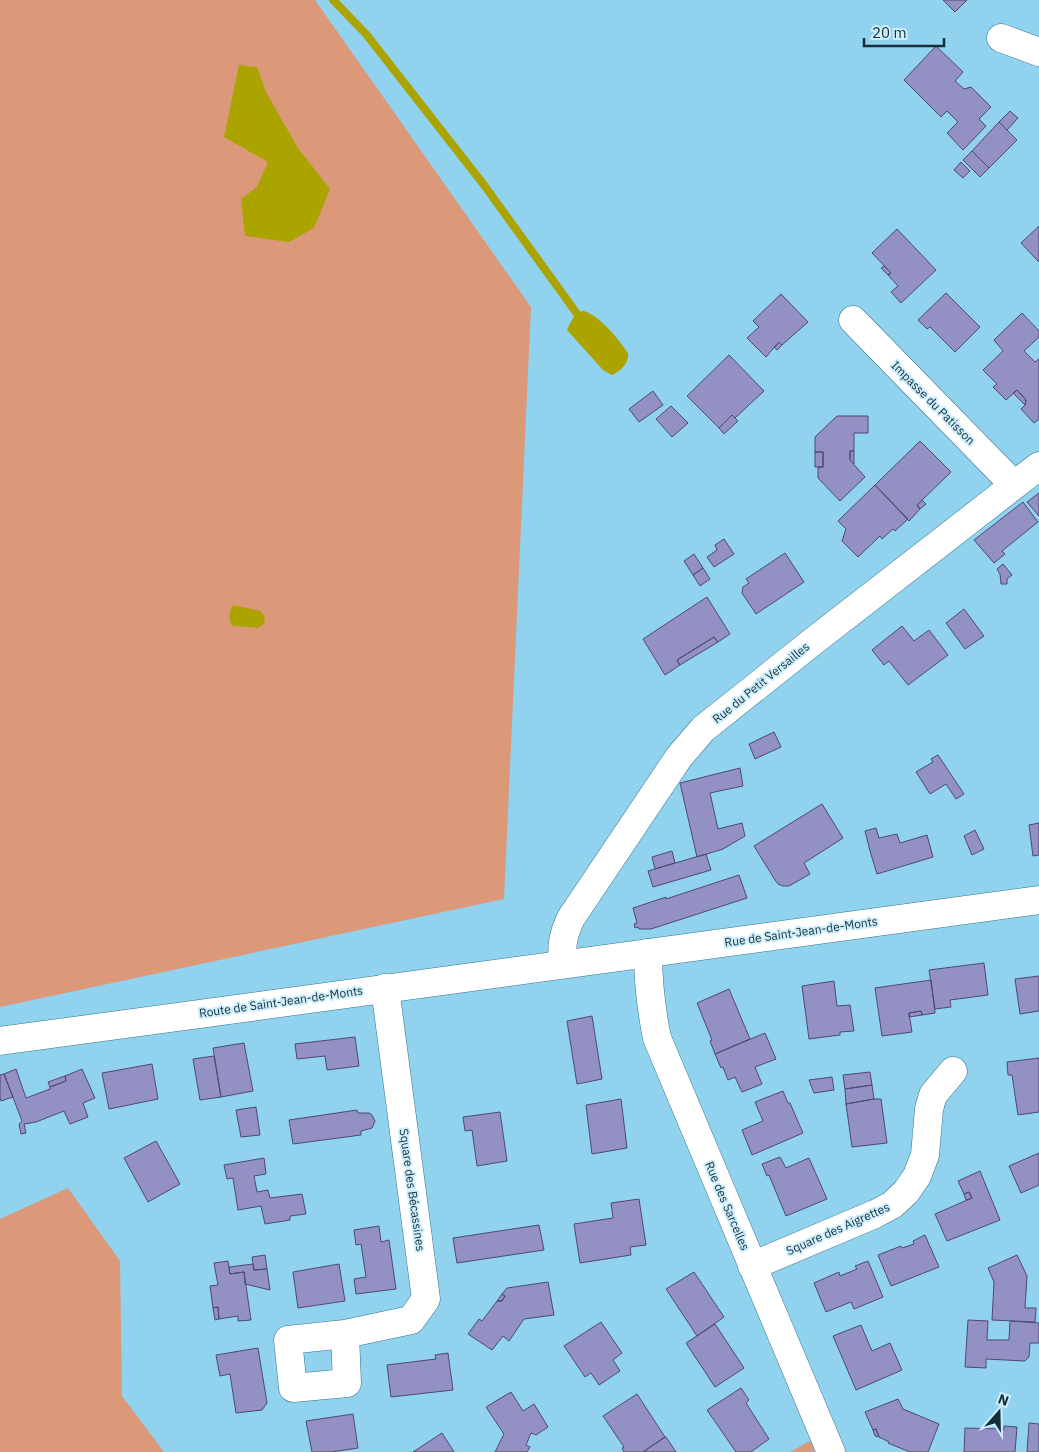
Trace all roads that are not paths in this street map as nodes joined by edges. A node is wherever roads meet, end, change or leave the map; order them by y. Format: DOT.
graph roads {
  1 [pos="1001,38"];
  2 [pos="1039,52"];
  3 [pos="853,320"];
  4 [pos="1039,466"];
  5 [pos="1014,485"];
  6 [pos="1039,900"];
  7 [pos="648,953"];
  8 [pos="563,964"];
  9 [pos="385,988"];
  10 [pos="0,1041"];
  11 [pos="953,1071"];
  12 [pos="752,1266"];
  13 [pos="345,1334"];
  14 [pos="832,1452"];
  1 -- 2 [label="street"];
  3 -- 5 [label="street, Impasse du Patisson"];
  4 -- 5 [label="street, Rue du Petit Versailles"];
  5 -- 8 [label="street, Rue du Petit Versailles"];
  6 -- 7 [label="street, Rue de Saint-Jean-de-Monts"];
  7 -- 8 [label="street, Rue de Saint-Jean-de-Monts"];
  7 -- 12 [label="street, Rue des Sarcelles"];
  8 -- 9 [label="street, Route de Saint-Jean-de-Monts"];
  9 -- 10 [label="street, Route de Saint-Jean-de-Monts"];
  9 -- 13 [label="street, Square des Bécassines"];
  11 -- 12 [label="street, Square des Aigrettes"];
  12 -- 14 [label="street, Rue des Sarcelles"];
}
